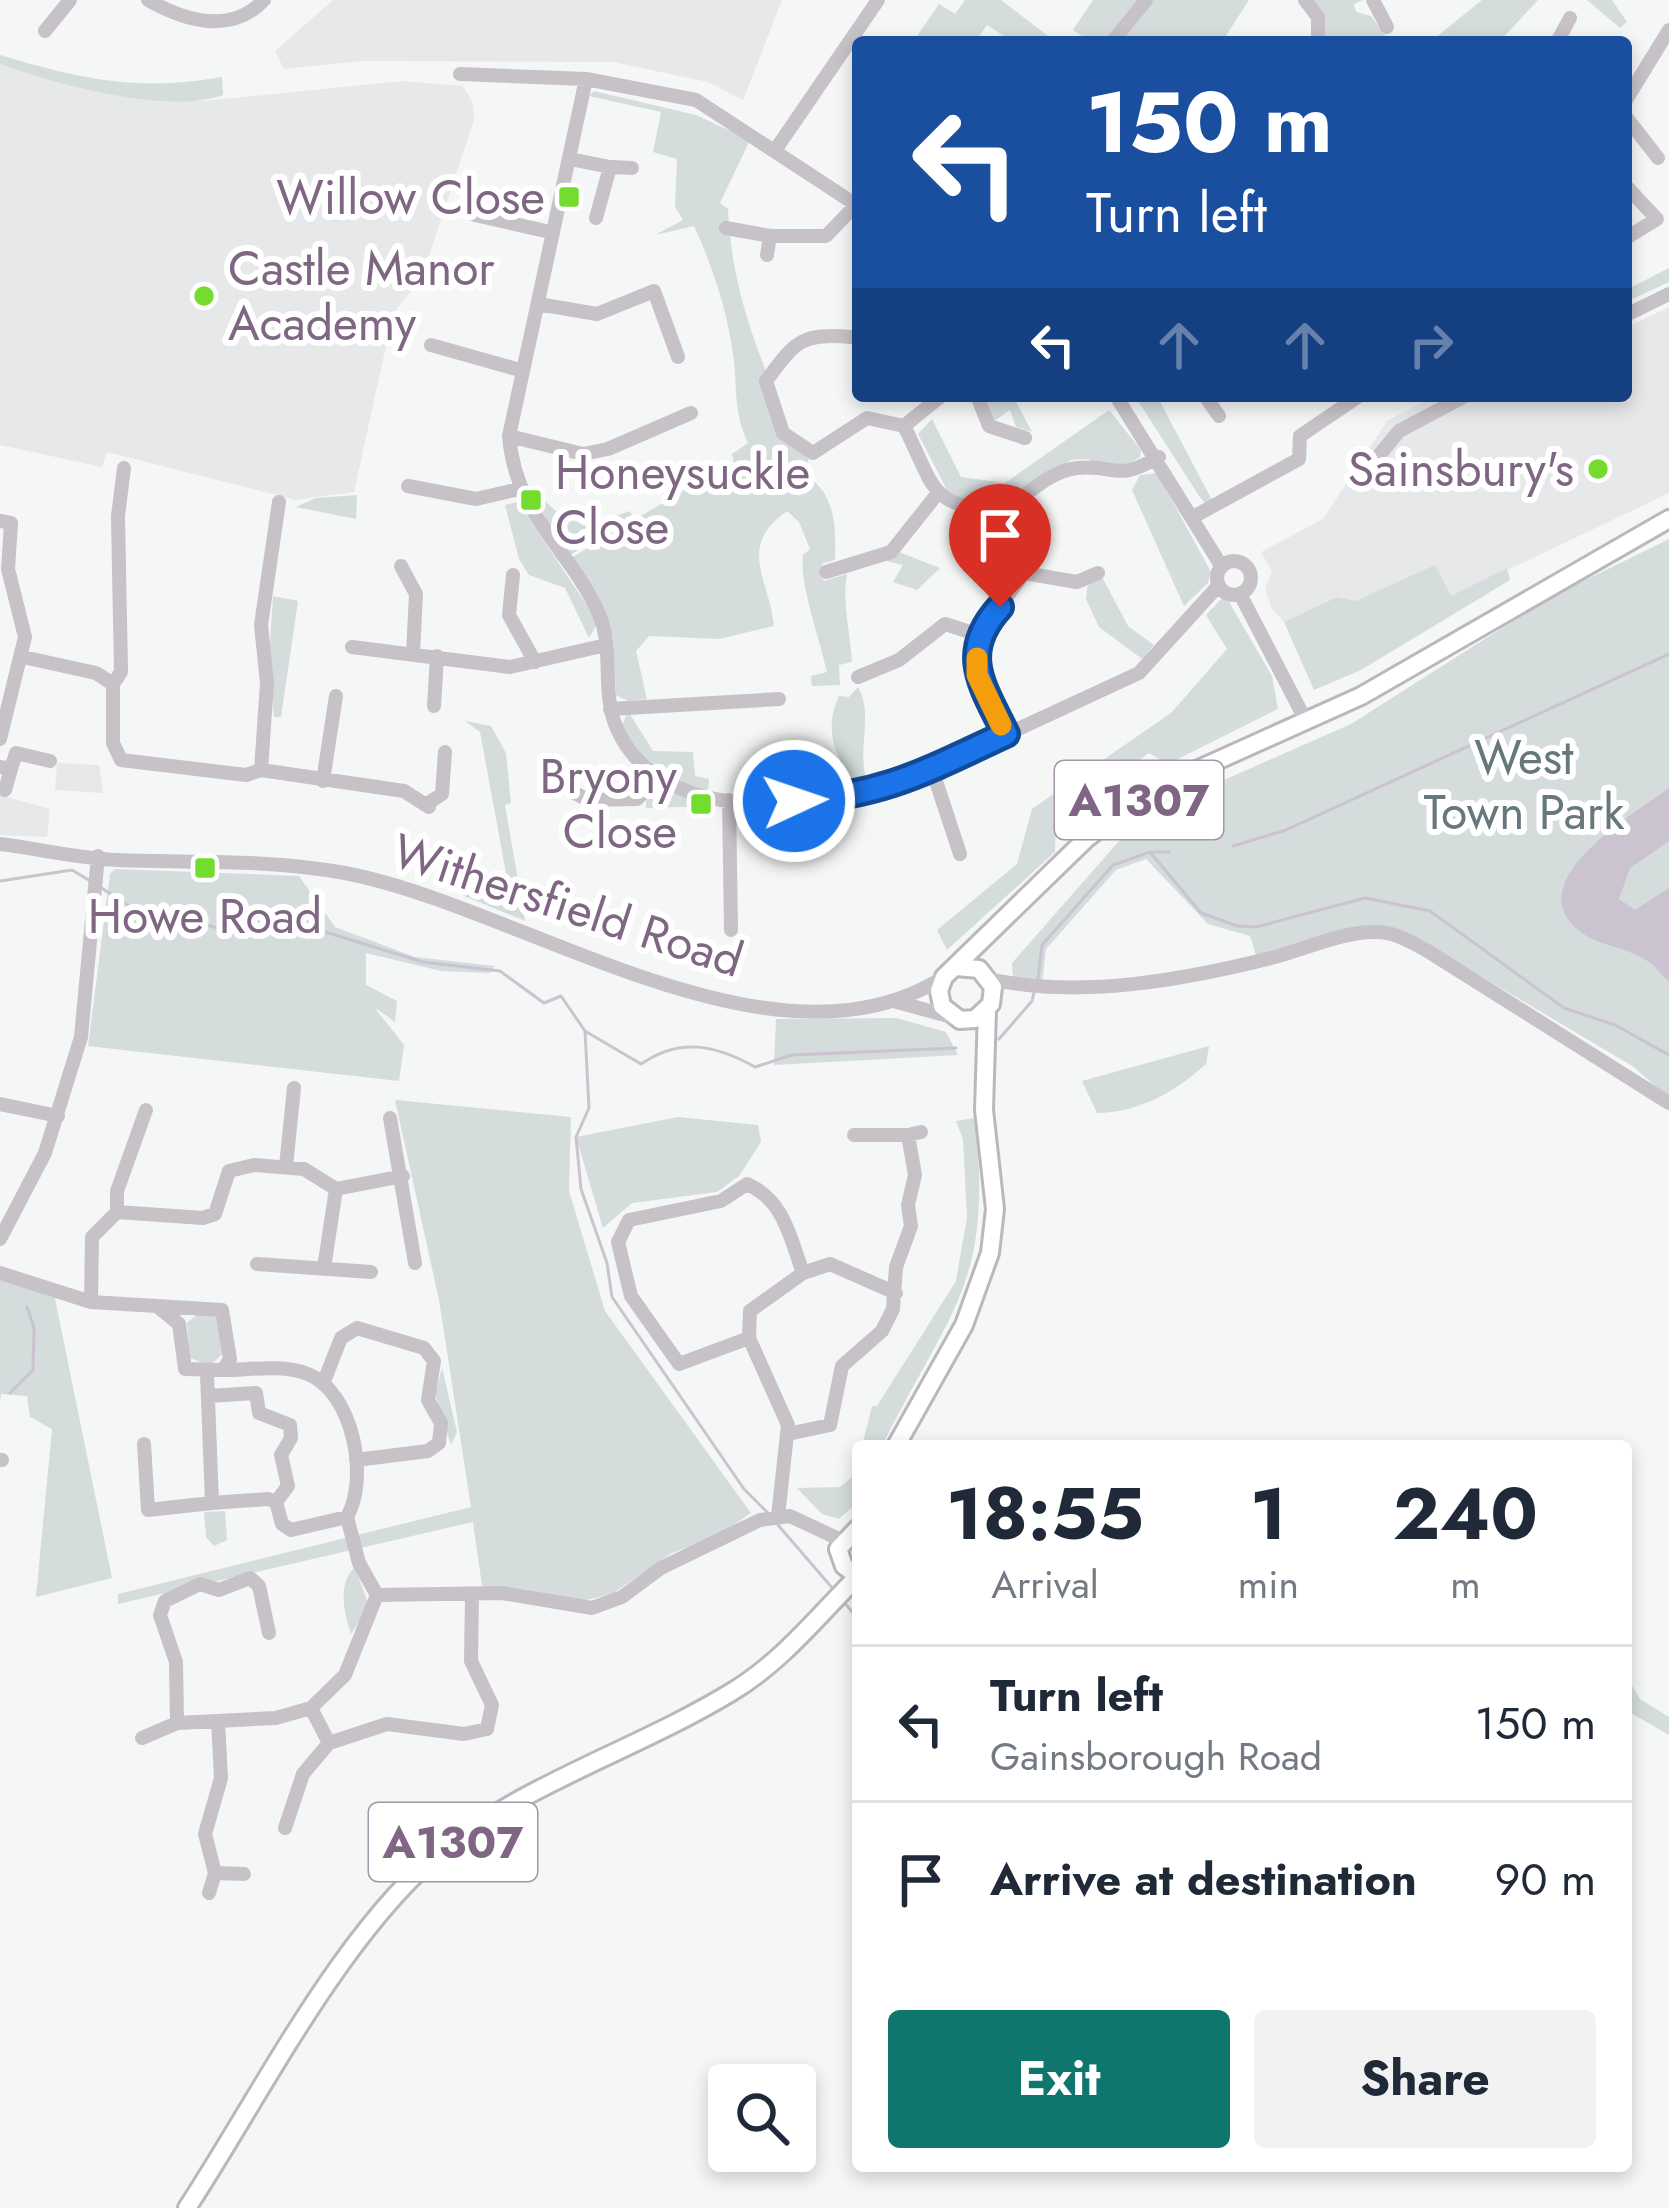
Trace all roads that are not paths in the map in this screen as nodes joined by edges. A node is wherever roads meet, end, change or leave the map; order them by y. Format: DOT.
graph roads {
  1 [pos="70,0"];
  2 [pos="148,0"];
  3 [pos="264,0"];
  4 [pos="878,0"];
  5 [pos="1146,0"];
  6 [pos="1305,0"];
  7 [pos="1373,0"];
  8 [pos="1570,18"];
  9 [pos="1387,27"];
  10 [pos="1669,30"];
  11 [pos="45,31"];
  12 [pos="853,36"];
  13 [pos="1117,36"];
  14 [pos="1318,36"];
  15 [pos="1560,36"];
  16 [pos="852,38"];
  17 [pos="460,74"];
  18 [pos="586,79"];
  19 [pos="1632,90"];
  20 [pos="1632,125"];
  21 [pos="776,149"];
  22 [pos="569,158"];
  23 [pos="1658,158"];
  24 [pos="610,167"];
  25 [pos="632,168"];
  26 [pos="1632,191"];
  27 [pos="852,202"];
  28 [pos="852,210"];
  29 [pos="475,215"];
  30 [pos="1663,215"];
  31 [pos="596,218"];
  32 [pos="726,228"];
  33 [pos="550,232"];
  34 [pos="1632,234"];
  35 [pos="770,236"];
  36 [pos="767,255"];
  37 [pos="1669,294"];
  38 [pos="538,304"];
  39 [pos="1632,312"];
  40 [pos="852,337"];
  41 [pos="430,345"];
  42 [pos="679,357"];
  43 [pos="520,370"];
  44 [pos="934,402"];
  45 [pos="979,402"];
  46 [pos="1120,402"];
  47 [pos="1350,402"];
  48 [pos="1454,402"];
  49 [pos="691,413"];
  50 [pos="904,426"];
  51 [pos="509,436"];
  52 [pos="1024,438"];
  53 [pos="1159,457"];
  54 [pos="125,468"];
  55 [pos="1368,469"];
  56 [pos="408,486"];
  57 [pos="519,489"];
  58 [pos="938,494"];
  59 [pos="279,502"];
  60 [pos="1002,512"];
  61 [pos="1193,517"];
  62 [pos="1669,519"];
  63 [pos="6,522"];
  64 [pos="400,567"];
  65 [pos="1222,567"];
  66 [pos="826,572"];
  67 [pos="1098,573"];
  68 [pos="513,574"];
  69 [pos="1024,574"];
  70 [pos="1219,585"];
  71 [pos="1240,594"];
  72 [pos="979,635"];
  73 [pos="606,645"];
  74 [pos="352,647"];
  75 [pos="413,654"];
  76 [pos="436,656"];
  77 [pos="23,657"];
  78 [pos="535,662"];
  79 [pos="858,677"];
  80 [pos="113,684"];
  81 [pos="7,685"];
  82 [pos="336,696"];
  83 [pos="779,699"];
  84 [pos="434,706"];
  85 [pos="610,710"];
  86 [pos="1305,719"];
  87 [pos="1006,734"];
  88 [pos="0,739"];
  89 [pos="445,752"];
  90 [pos="50,761"];
  91 [pos="561,767"];
  92 [pos="6,768"];
  93 [pos="932,769"];
  94 [pos="262,770"];
  95 [pos="658,777"];
  96 [pos="323,781"];
  97 [pos="4,790"];
  98 [pos="729,800"];
  99 [pos="0,844"];
  100 [pos="960,854"];
  101 [pos="97,865"];
  102 [pos="1003,924"];
  103 [pos="730,930"];
  104 [pos="950,972"];
  105 [pos="987,976"];
  106 [pos="1034,989"];
  107 [pos="897,1002"];
  108 [pos="989,1007"];
  109 [pos="956,1018"];
  110 [pos="984,1067"];
  111 [pos="294,1088"];
  112 [pos="1669,1103"];
  113 [pos="0,1104"];
  114 [pos="146,1110"];
  115 [pos="58,1116"];
  116 [pos="390,1118"];
  117 [pos="854,1135"];
  118 [pos="286,1166"];
  119 [pos="403,1176"];
  120 [pos="336,1190"];
  121 [pos="117,1212"];
  122 [pos="5,1216"];
  123 [pos="0,1239"];
  124 [pos="416,1262"];
  125 [pos="257,1264"];
  126 [pos="324,1268"];
  127 [pos="371,1272"];
  128 [pos="0,1273"];
  129 [pos="802,1274"];
  130 [pos="896,1293"];
  131 [pos="91,1302"];
  132 [pos="157,1306"];
  133 [pos="184,1308"];
  134 [pos="179,1324"];
  135 [pos="749,1338"];
  136 [pos="215,1372"];
  137 [pos="323,1384"];
  138 [pos="208,1396"];
  139 [pos="788,1434"];
  140 [pos="899,1440"];
  141 [pos="144,1444"];
  142 [pos="356,1460"];
  143 [pos="276,1502"];
  144 [pos="212,1503"];
  145 [pos="777,1516"];
  146 [pos="346,1517"];
  147 [pos="852,1532"];
  148 [pos="841,1540"];
  149 [pos="852,1569"];
  150 [pos="852,1573"];
  151 [pos="377,1595"];
  152 [pos="472,1595"];
  153 [pos="269,1633"];
  154 [pos="311,1708"];
  155 [pos="218,1721"];
  156 [pos="177,1723"];
  157 [pos="142,1738"];
  158 [pos="329,1743"];
  159 [pos="285,1828"];
  160 [pos="215,1874"];
  161 [pos="244,1874"];
  162 [pos="209,1893"];
  163 [pos="187,2208"];
  1 -- 11 [label="street"];
  2 -- 3 [label="street"];
  4 -- 12 [label="street"];
  5 -- 13 [label="street"];
  6 -- 14 [label="street"];
  7 -- 9 [label="street"];
  8 -- 15 [label="street"];
  10 -- 19 [label="street"];
  16 -- 21 [label="street"];
  17 -- 18 [label="street"];
  18 -- 21 [label="street"];
  18 -- 22 [label="street"];
  20 -- 23 [label="street"];
  21 -- 27 [label="street"];
  22 -- 24 [label="street"];
  22 -- 33 [label="street"];
  24 -- 25 [label="street"];
  24 -- 31 [label="street"];
  26 -- 30 [label="street"];
  28 -- 35 [label="street"];
  29 -- 33 [label="street"];
  30 -- 34 [label="street"];
  32 -- 35 [label="street"];
  33 -- 38 [label="street"];
  35 -- 36 [label="street"];
  37 -- 39 [label="street"];
  38 -- 42 [label="street"];
  38 -- 43 [label="street"];
  40 -- 50 [label="street"];
  41 -- 43 [label="street"];
  43 -- 51 [label="street"];
  44 -- 50 [label="street"];
  45 -- 52 [label="street"];
  46 -- 53 [label="street"];
  47 -- 61 [label="street"];
  48 -- 55 [label="street"];
  49 -- 51 [label="street"];
  50 -- 58 [label="street"];
  51 -- 57 [label="street"];
  53 -- 60 [label="street"];
  53 -- 61 [label="street"];
  54 -- 80 [label="street"];
  56 -- 57 [label="street"];
  57 -- 73 [label="street"];
  58 -- 60 [label="street"];
  58 -- 66 [label="street"];
  59 -- 94 [label="street"];
  60 -- 69 [label="street"];
  61 -- 65 [label="street"];
  62 -- 86 [label="main road, A1307"];
  63 -- 77 [label="street"];
  64 -- 75 [label="street"];
  65 -- 70 [label="street"];
  65 -- 71 [label="street"];
  67 -- 69 [label="street"];
  68 -- 78 [label="street"];
  69 -- 72 [label="street"];
  70 -- 71 [label="street"];
  70 -- 87 [label="street"];
  71 -- 86 [label="street"];
  72 -- 79 [label="street"];
  72 -- 87 [label="street"];
  73 -- 78 [label="street"];
  73 -- 85 [label="street"];
  74 -- 75 [label="street"];
  75 -- 76 [label="street"];
  76 -- 78 [label="street"];
  76 -- 84 [label="street"];
  77 -- 80 [label="street"];
  77 -- 81 [label="street"];
  80 -- 94 [label="street"];
  81 -- 88 [label="street"];
  82 -- 96 [label="street"];
  83 -- 85 [label="street"];
  85 -- 95 [label="street"];
  86 -- 102 [label="main road, A1307"];
  87 -- 93 [label="street"];
  89 -- 96 [label="street"];
  90 -- 92 [label="street"];
  91 -- 95 [label="street"];
  92 -- 97 [label="street"];
  93 -- 98 [label="street"];
  93 -- 100 [label="street"];
  94 -- 96 [label="street"];
  95 -- 98 [label="street"];
  98 -- 103 [label="street"];
  99 -- 101 [label="street, Withersfield Road"];
  101 -- 107 [label="street, Withersfield Road"];
  101 -- 115 [label="street"];
  102 -- 104 [label="main road, A1307"];
  102 -- 105 [label="main road, A1307"];
  104 -- 105 [label="main road"];
  104 -- 107 [label="street, Withersfield Road"];
  104 -- 109 [label="main road"];
  105 -- 106 [label="street"];
  105 -- 108 [label="main road, A1307"];
  106 -- 108 [label="street"];
  106 -- 112 [label="street"];
  107 -- 109 [label="street, Withersfield Road"];
  108 -- 109 [label="main road"];
  108 -- 110 [label="main road"];
  109 -- 110 [label="main road"];
  110 -- 140 [label="main road"];
  111 -- 118 [label="street"];
  113 -- 115 [label="street"];
  114 -- 121 [label="street"];
  115 -- 122 [label="street"];
  116 -- 119 [label="street"];
  117 -- 130 [label="street"];
  118 -- 120 [label="street"];
  118 -- 121 [label="street"];
  119 -- 120 [label="street"];
  119 -- 124 [label="street"];
  120 -- 126 [label="street"];
  121 -- 131 [label="street"];
  122 -- 123 [label="street"];
  125 -- 126 [label="street"];
  126 -- 127 [label="street"];
  128 -- 131 [label="street"];
  129 -- 130 [label="street"];
  129 -- 135 [label="street"];
  129 -- 135 [label="street"];
  130 -- 139 [label="street"];
  131 -- 132 [label="street"];
  132 -- 133 [label="street"];
  132 -- 134 [label="street"];
  133 -- 134 [label="street"];
  133 -- 136 [label="street"];
  134 -- 136 [label="street"];
  135 -- 139 [label="street"];
  136 -- 137 [label="street"];
  136 -- 138 [label="street"];
  137 -- 142 [label="street"];
  137 -- 142 [label="street"];
  138 -- 143 [label="street"];
  138 -- 144 [label="street"];
  139 -- 145 [label="street"];
  141 -- 144 [label="street"];
  142 -- 146 [label="street"];
  143 -- 144 [label="street"];
  143 -- 146 [label="street"];
  145 -- 148 [label="street"];
  145 -- 152 [label="street"];
  146 -- 151 [label="street"];
  147 -- 148 [label="main road"];
  148 -- 149 [label="main road"];
  150 -- 163 [label="main road, A1307"];
  151 -- 152 [label="street"];
  151 -- 154 [label="street"];
  152 -- 158 [label="street"];
  153 -- 156 [label="street"];
  154 -- 155 [label="street"];
  154 -- 158 [label="street"];
  155 -- 156 [label="street"];
  155 -- 160 [label="street"];
  156 -- 157 [label="street"];
  158 -- 159 [label="street"];
  160 -- 161 [label="street"];
  160 -- 162 [label="street"];
}
